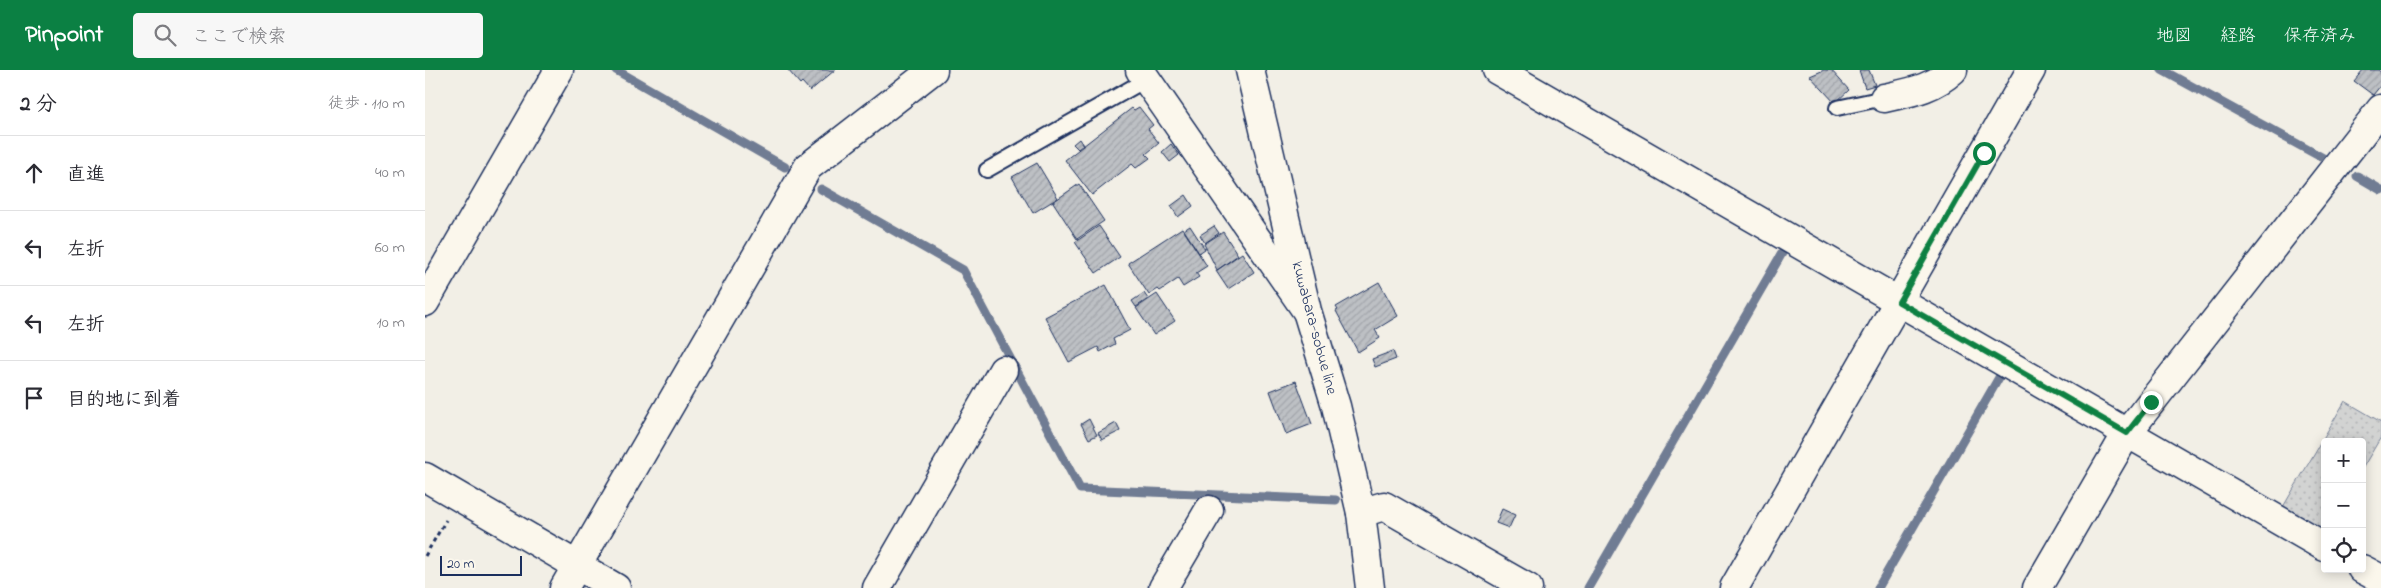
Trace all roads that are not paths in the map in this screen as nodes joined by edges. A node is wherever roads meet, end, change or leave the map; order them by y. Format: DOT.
graph roads {
  1 [pos="559,70"];
  2 [pos="933,70"];
  3 [pos="1250,70"];
  4 [pos="1497,70"];
  5 [pos="1953,70"];
  6 [pos="2031,70"];
  7 [pos="1143,75"];
  8 [pos="1884,98"];
  9 [pos="1837,108"];
  10 [pos="2381,109"];
  11 [pos="987,170"];
  12 [pos="425,302"];
  13 [pos="1899,302"];
  14 [pos="1307,311"];
  15 [pos="1003,370"];
  16 [pos="2127,433"];
  17 [pos="425,478"];
  18 [pos="1209,510"];
  19 [pos="1361,513"];
  20 [pos="2321,545"];
  21 [pos="2366,570"];
  22 [pos="570,577"];
  23 [pos="2381,579"];
  24 [pos="616,588"];
  25 [pos="877,588"];
  26 [pos="1163,588"];
  27 [pos="1370,588"];
  28 [pos="1528,588"];
  29 [pos="1734,588"];
  30 [pos="2037,588"];
  1 -- 12 [label="street"];
  2 -- 22 [label="street"];
  3 -- 14 [label="street, kuwabara-sobue line"];
  4 -- 13 [label="street"];
  5 -- 8 [label="street"];
  6 -- 13 [label="street"];
  7 -- 11 [label="lane"];
  7 -- 14 [label="street"];
  8 -- 9 [label="lane"];
  10 -- 16 [label="street"];
  13 -- 16 [label="street"];
  13 -- 29 [label="street"];
  14 -- 19 [label="street, kuwabara-sobue line"];
  15 -- 25 [label="street"];
  16 -- 20 [label="street"];
  16 -- 30 [label="street"];
  17 -- 22 [label="street"];
  18 -- 26 [label="street"];
  19 -- 27 [label="street, kuwabara-sobue line"];
  19 -- 28 [label="street"];
  21 -- 23 [label="street"];
  22 -- 24 [label="street"];
}
